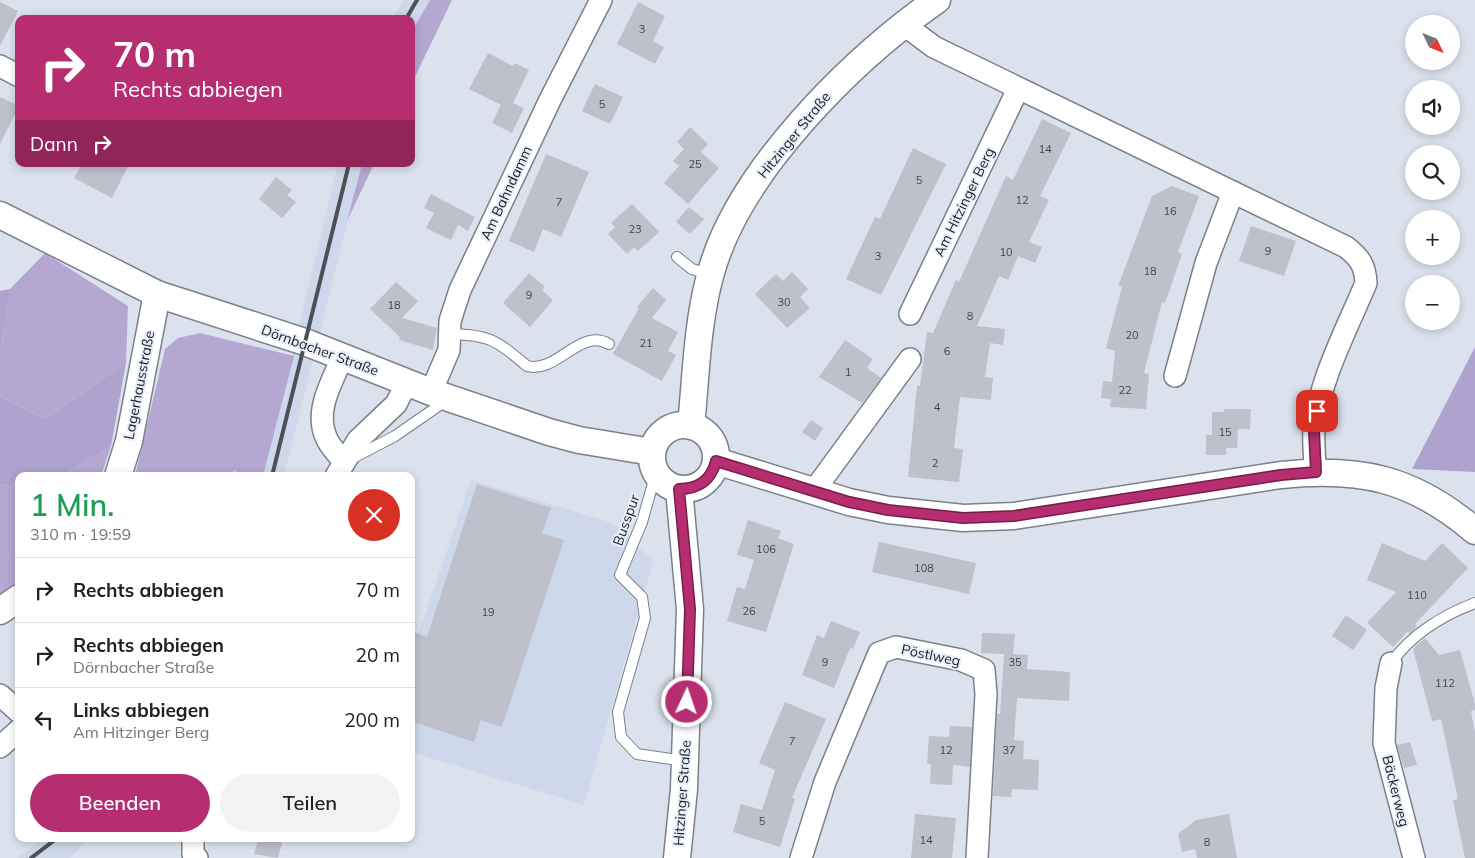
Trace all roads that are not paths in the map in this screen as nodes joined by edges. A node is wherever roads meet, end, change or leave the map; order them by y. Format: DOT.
graph roads {
  1 [pos="601,0"];
  2 [pos="937,0"];
  3 [pos="903,24"];
  4 [pos="0,66"];
  5 [pos="15,74"];
  6 [pos="1018,89"];
  7 [pos="1232,192"];
  8 [pos="0,215"];
  9 [pos="677,257"];
  10 [pos="710,275"];
  11 [pos="157,294"];
  12 [pos="910,314"];
  13 [pos="451,334"];
  14 [pos="609,344"];
  15 [pos="343,356"];
  16 [pos="910,359"];
  17 [pos="1175,376"];
  18 [pos="407,383"];
  19 [pos="441,395"];
  20 [pos="691,426"];
  21 [pos="716,461"];
  22 [pos="654,462"];
  23 [pos="340,469"];
  24 [pos="119,472"];
  25 [pos="1316,472"];
  26 [pos="679,489"];
  27 [pos="813,492"];
  28 [pos="1475,531"];
  29 [pos="15,601"];
  30 [pos="1475,603"];
  31 [pos="0,611"];
  32 [pos="1391,663"];
  33 [pos="0,695"];
  34 [pos="15,708"];
  35 [pos="15,734"];
  36 [pos="0,747"];
  37 [pos="685,761"];
  38 [pos="193,842"];
  39 [pos="197,858"];
  40 [pos="677,858"];
  41 [pos="801,858"];
  42 [pos="977,858"];
  43 [pos="1414,858"];
  1 -- 13 [label="street, Am Bahndamm"];
  2 -- 3 [label="street, Hitzinger Straße"];
  3 -- 6 [label="street"];
  3 -- 10 [label="street, Hitzinger Straße"];
  4 -- 5 [label="street"];
  6 -- 7 [label="street"];
  6 -- 12 [label="street, Am Hitzinger Berg"];
  7 -- 17 [label="street"];
  7 -- 25 [label="street"];
  8 -- 11 [label="street, Dörnbacher Straße"];
  9 -- 10 [label="lane"];
  10 -- 20 [label="street, Hitzinger Straße"];
  11 -- 15 [label="street, Dörnbacher Straße"];
  11 -- 24 [label="street, Lagerhausstraße"];
  13 -- 14 [label="lane"];
  13 -- 19 [label="street, Am Bahndamm"];
  15 -- 18 [label="street, Dörnbacher Straße"];
  15 -- 23 [label="street"];
  16 -- 27 [label="street"];
  18 -- 19 [label="street, Dörnbacher Straße"];
  18 -- 23 [label="street"];
  19 -- 22 [label="street, Dörnbacher Straße"];
  19 -- 23 [label="lane"];
  20 -- 21 [label="street"];
  20 -- 22 [label="street"];
  21 -- 26 [label="street"];
  21 -- 27 [label="street"];
  22 -- 26 [label="street"];
  22 -- 37 [label="lane, Busspur"];
  25 -- 27 [label="street"];
  25 -- 28 [label="street"];
  26 -- 37 [label="street, Hitzinger Straße"];
  29 -- 31 [label="street"];
  30 -- 32 [label="lane"];
  32 -- 43 [label="street, Bäckerweg"];
  33 -- 34 [label="street"];
  35 -- 36 [label="street"];
  37 -- 40 [label="street, Hitzinger Straße"];
  38 -- 39 [label="street"];
  41 -- 42 [label="street, Pöstlweg"];
}
